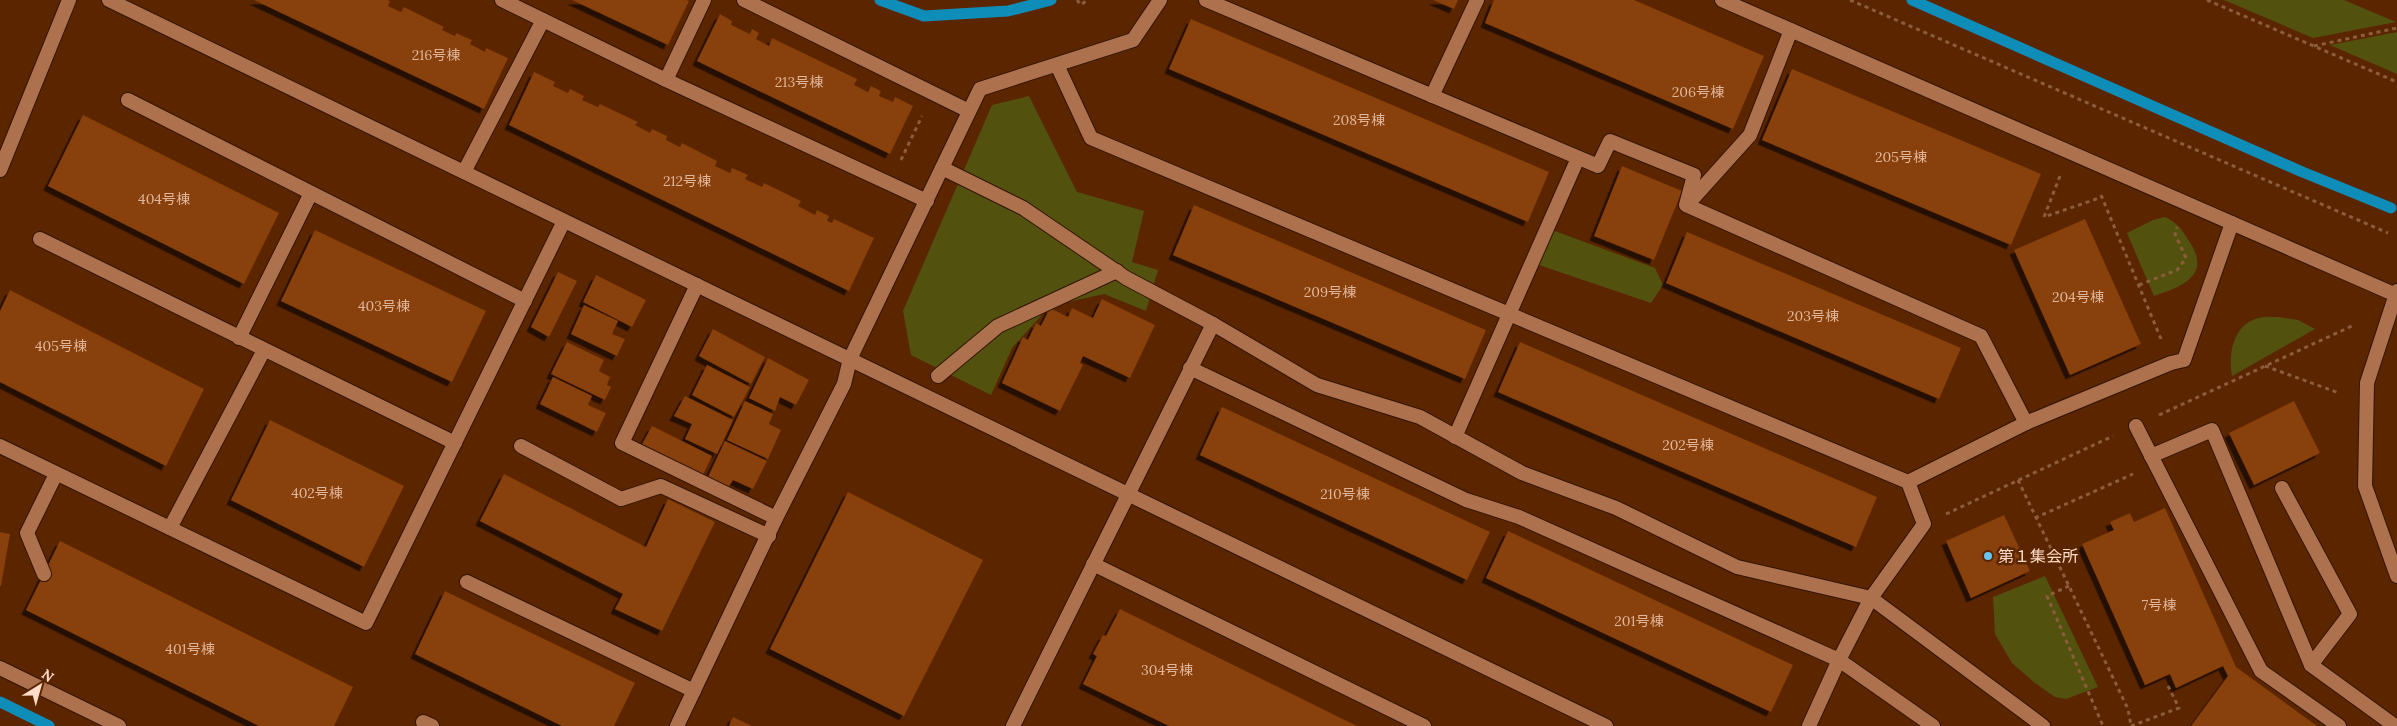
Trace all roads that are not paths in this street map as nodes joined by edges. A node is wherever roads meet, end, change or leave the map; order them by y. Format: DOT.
graph roads {
  1 [pos="69,0"];
  2 [pos="109,0"];
  3 [pos="502,0"];
  4 [pos="704,0"];
  5 [pos="744,0"];
  6 [pos="1160,0"];
  7 [pos="1206,0"];
  8 [pos="1477,0"];
  9 [pos="1722,0"];
  10 [pos="542,20"];
  11 [pos="1791,30"];
  12 [pos="1057,65"];
  13 [pos="666,80"];
  14 [pos="1432,96"];
  15 [pos="128,100"];
  16 [pos="970,111"];
  17 [pos="1578,158"];
  18 [pos="942,168"];
  19 [pos="0,170"];
  20 [pos="464,172"];
  21 [pos="311,193"];
  22 [pos="927,200"];
  23 [pos="1686,205"];
  24 [pos="564,221"];
  25 [pos="2232,223"];
  26 [pos="40,239"];
  27 [pos="1117,271"];
  28 [pos="697,285"];
  29 [pos="2396,293"];
  30 [pos="524,301"];
  31 [pos="1509,314"];
  32 [pos="1213,324"];
  33 [pos="239,338"];
  34 [pos="264,350"];
  35 [pos="850,359"];
  36 [pos="1190,368"];
  37 [pos="938,376"];
  38 [pos="2026,423"];
  39 [pos="2136,426"];
  40 [pos="1455,437"];
  41 [pos="455,443"];
  42 [pos="0,446"];
  43 [pos="521,446"];
  44 [pos="2153,460"];
  45 [pos="56,474"];
  46 [pos="1908,482"];
  47 [pos="2282,488"];
  48 [pos="1128,494"];
  49 [pos="776,518"];
  50 [pos="170,528"];
  51 [pos="769,536"];
  52 [pos="1093,564"];
  53 [pos="44,574"];
  54 [pos="2397,576"];
  55 [pos="467,582"];
  56 [pos="1871,598"];
  57 [pos="1839,660"];
  58 [pos="2311,666"];
  59 [pos="0,668"];
  60 [pos="694,691"];
  61 [pos="1417,724"];
  62 [pos="119,726"];
  63 [pos="677,726"];
  64 [pos="1013,726"];
  65 [pos="1606,726"];
  66 [pos="1809,726"];
  67 [pos="1933,726"];
  68 [pos="2043,726"];
  69 [pos="2339,726"];
  70 [pos="2395,726"];
  1 -- 19 [label="street"];
  2 -- 20 [label="street"];
  3 -- 10 [label="street"];
  4 -- 13 [label="street"];
  5 -- 16 [label="street"];
  6 -- 12 [label="street"];
  7 -- 14 [label="street"];
  8 -- 14 [label="street"];
  9 -- 11 [label="street"];
  10 -- 13 [label="street"];
  10 -- 20 [label="street"];
  11 -- 23 [label="street"];
  11 -- 25 [label="street"];
  12 -- 16 [label="street"];
  12 -- 31 [label="street"];
  13 -- 22 [label="street"];
  14 -- 17 [label="street"];
  15 -- 21 [label="street"];
  16 -- 18 [label="street"];
  17 -- 23 [label="street"];
  17 -- 31 [label="street"];
  18 -- 22 [label="street"];
  18 -- 27 [label="street"];
  20 -- 24 [label="street"];
  21 -- 30 [label="street"];
  21 -- 33 [label="street"];
  22 -- 35 [label="street"];
  23 -- 38 [label="street"];
  24 -- 28 [label="street"];
  24 -- 30 [label="street"];
  25 -- 29 [label="street"];
  25 -- 38 [label="street"];
  26 -- 33 [label="street"];
  27 -- 32 [label="street"];
  27 -- 37 [label="street"];
  28 -- 35 [label="street"];
  28 -- 49 [label="street"];
  29 -- 54 [label="street"];
  30 -- 41 [label="street"];
  31 -- 40 [label="street"];
  31 -- 46 [label="street"];
  32 -- 36 [label="street"];
  32 -- 40 [label="street"];
  33 -- 34 [label="street"];
  34 -- 41 [label="street"];
  34 -- 50 [label="street"];
  35 -- 48 [label="street"];
  35 -- 49 [label="street"];
  36 -- 48 [label="street"];
  36 -- 57 [label="street"];
  38 -- 46 [label="street"];
  39 -- 44 [label="street"];
  40 -- 56 [label="street"];
  41 -- 50 [label="street"];
  42 -- 45 [label="street"];
  43 -- 51 [label="street"];
  44 -- 58 [label="street"];
  44 -- 69 [label="street"];
  45 -- 50 [label="street"];
  45 -- 53 [label="street"];
  46 -- 56 [label="street"];
  47 -- 58 [label="street"];
  48 -- 52 [label="street"];
  48 -- 65 [label="street"];
  49 -- 51 [label="street"];
  51 -- 60 [label="street"];
  52 -- 61 [label="street"];
  52 -- 64 [label="street"];
  55 -- 60 [label="street"];
  56 -- 57 [label="street"];
  56 -- 68 [label="street"];
  57 -- 66 [label="street"];
  57 -- 67 [label="street"];
  58 -- 70 [label="street"];
  59 -- 62 [label="street"];
  60 -- 63 [label="street"];
}
